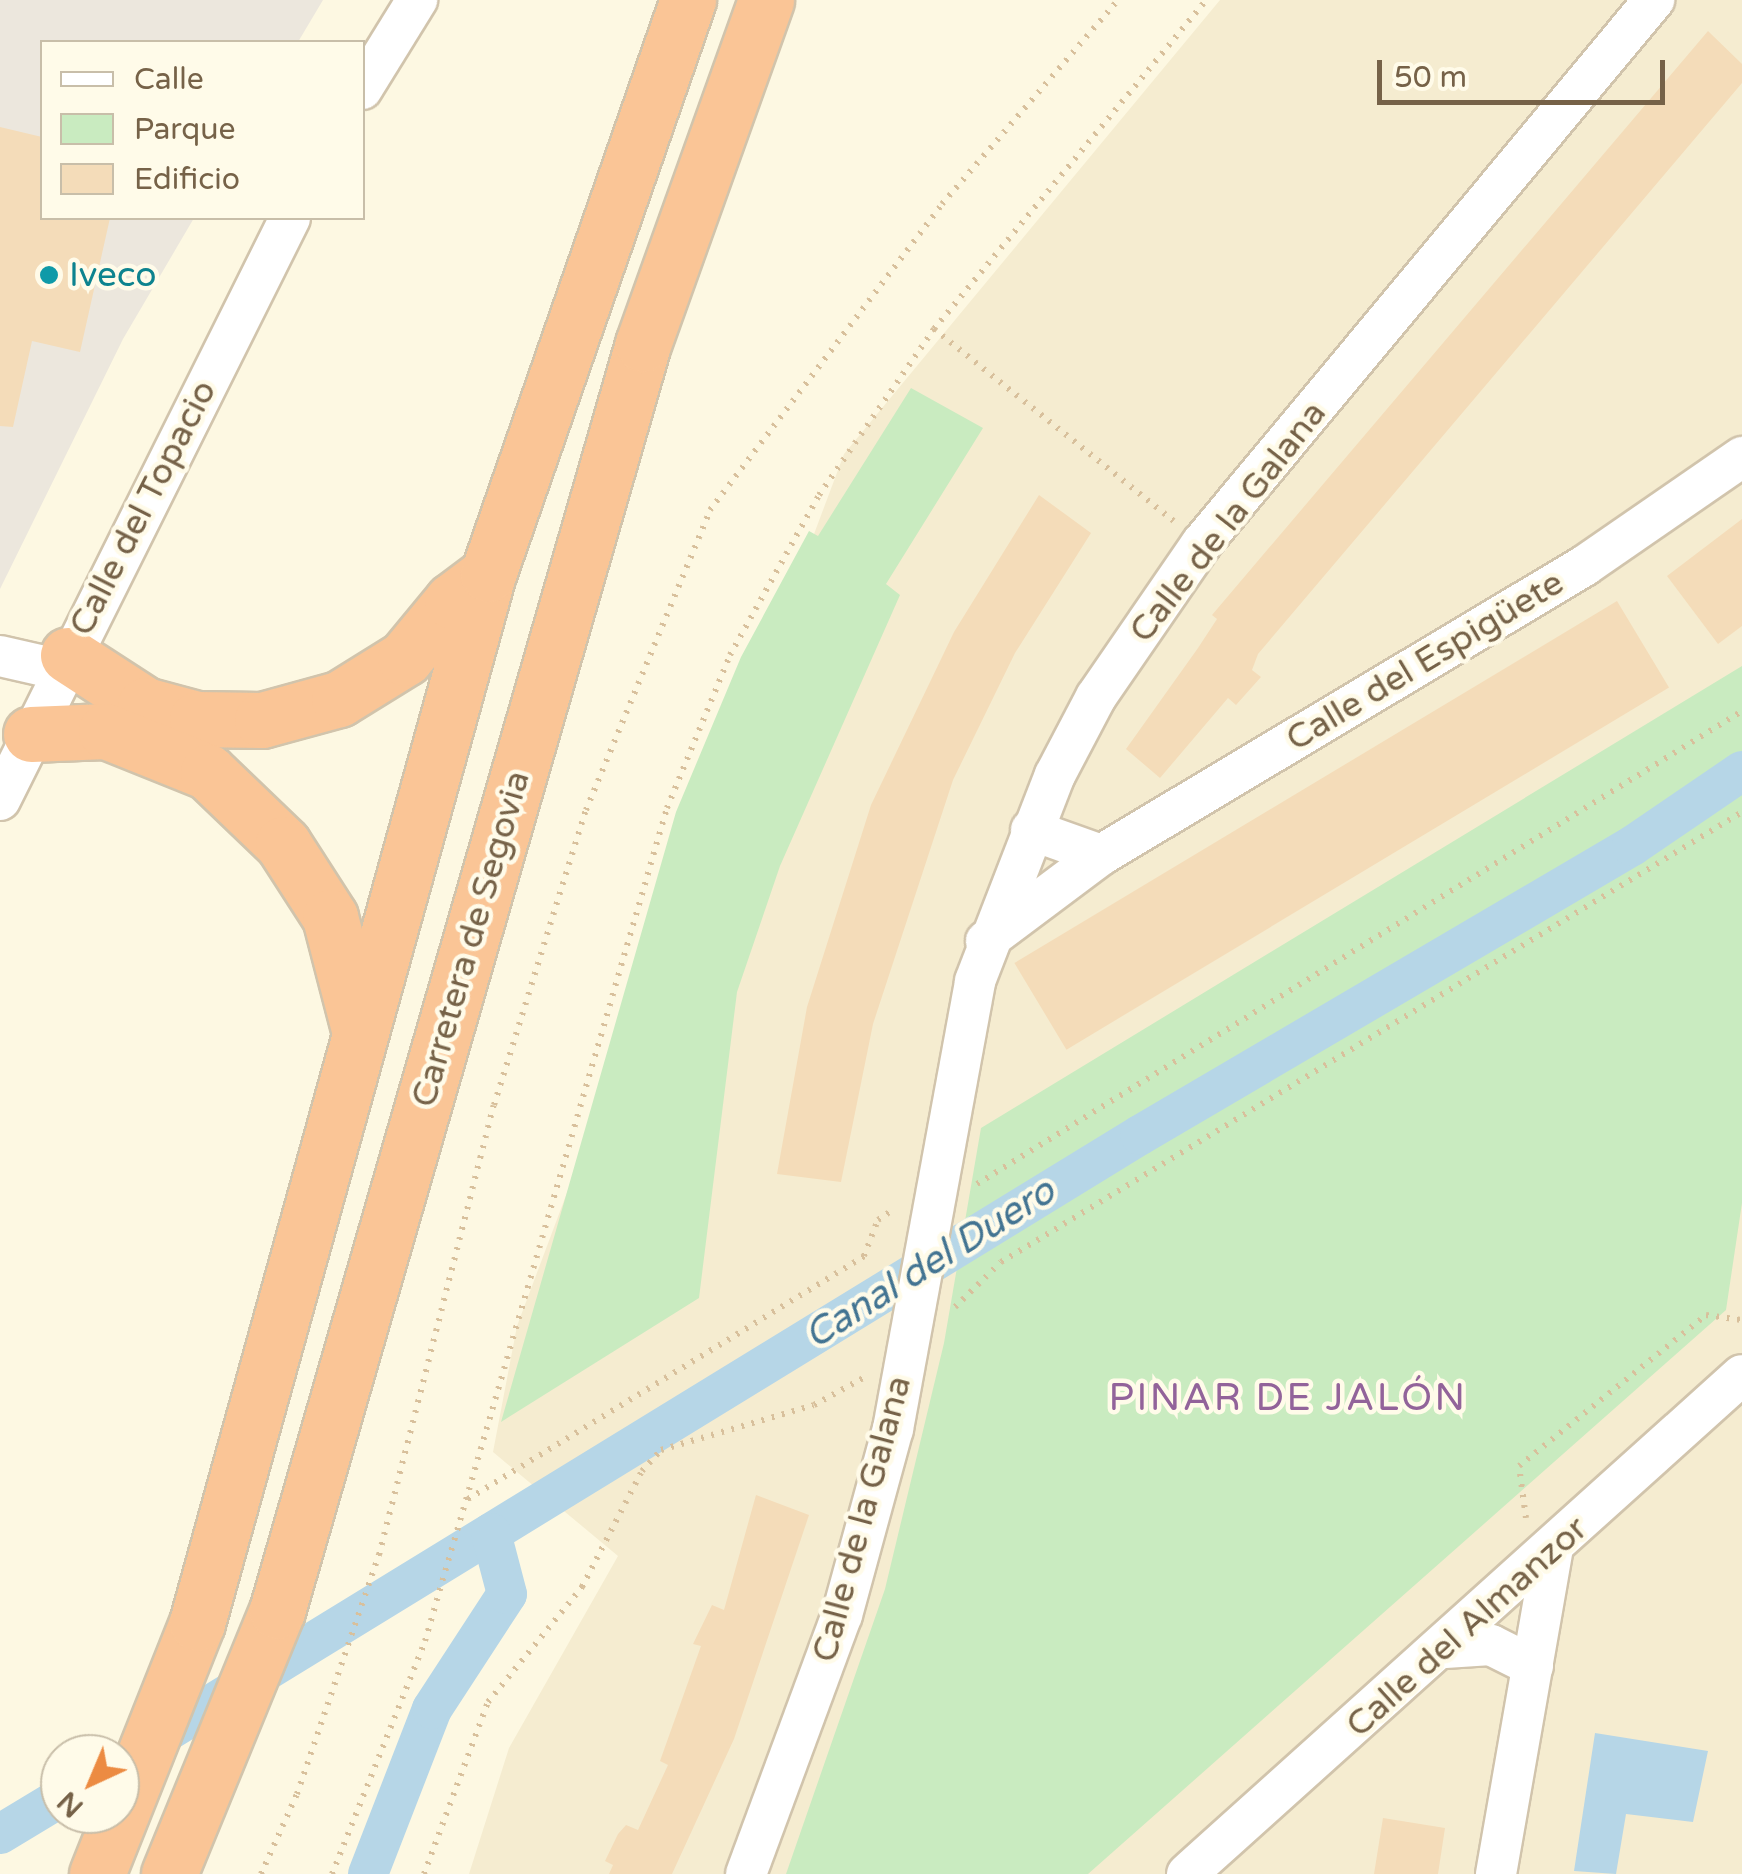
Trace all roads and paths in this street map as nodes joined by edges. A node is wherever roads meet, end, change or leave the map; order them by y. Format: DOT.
graph roads {
  1 [pos="416,0"];
  2 [pos="688,0"];
  3 [pos="766,0"];
  4 [pos="1118,0"];
  5 [pos="1206,0"];
  6 [pos="1654,0"];
  7 [pos="365,85"];
  8 [pos="289,220"];
  9 [pos="934,329"];
  10 [pos="1742,457"];
  11 [pos="1202,543"];
  12 [pos="488,574"];
  13 [pos="0,656"];
  14 [pos="64,663"];
  15 [pos="1742,711"];
  16 [pos="31,734"];
  17 [pos="0,800"];
  18 [pos="1742,812"];
  19 [pos="1031,830"];
  20 [pos="1101,854"];
  21 [pos="986,941"];
  22 [pos="360,1036"];
  23 [pos="933,1199"];
  24 [pos="950,1311"];
  25 [pos="1742,1320"];
  26 [pos="909,1341"];
  27 [pos="1742,1375"];
  28 [pos="466,1500"];
  29 [pos="1554,1548"];
  30 [pos="1446,1648"];
  31 [pos="1533,1666"];
  32 [pos="96,1874"];
  33 [pos="169,1874"];
  34 [pos="261,1874"];
  35 [pos="332,1874"];
  36 [pos="424,1874"];
  37 [pos="746,1874"];
  38 [pos="1187,1874"];
  39 [pos="1496,1874"];
  1 -- 7 [label="street"];
  2 -- 12 [label="highway"];
  3 -- 33 [label="highway, Carretera de Segovia"];
  4 -- 34 [label="path"];
  5 -- 9 [label="path"];
  6 -- 11 [label="street, Calle de la Galana"];
  8 -- 14 [label="street, Calle del Topacio"];
  9 -- 11 [label="path"];
  9 -- 28 [label="path"];
  10 -- 20 [label="street, Calle del Espigüete"];
  11 -- 19 [label="street, Calle de la Galana"];
  12 -- 14 [label="highway"];
  12 -- 22 [label="highway"];
  13 -- 14 [label="street"];
  14 -- 16 [label="street, Calle del Topacio"];
  15 -- 23 [label="path"];
  16 -- 17 [label="street, Calle del Topacio"];
  16 -- 22 [label="highway"];
  18 -- 24 [label="path"];
  19 -- 20 [label="street"];
  19 -- 21 [label="street, Calle de la Galana"];
  20 -- 21 [label="street, Calle del Espigüete"];
  21 -- 23 [label="street, Calle de la Galana"];
  22 -- 32 [label="highway"];
  23 -- 26 [label="street, Calle de la Galana"];
  23 -- 28 [label="path"];
  25 -- 29 [label="path"];
  26 -- 36 [label="path"];
  26 -- 37 [label="street, Calle de la Galana"];
  27 -- 29 [label="street, Calle del Almanzor"];
  28 -- 35 [label="path"];
  29 -- 30 [label="street, Calle del Almanzor"];
  29 -- 31 [label="street"];
  30 -- 31 [label="street"];
  30 -- 38 [label="street, Calle del Almanzor"];
  31 -- 39 [label="street"];
}
